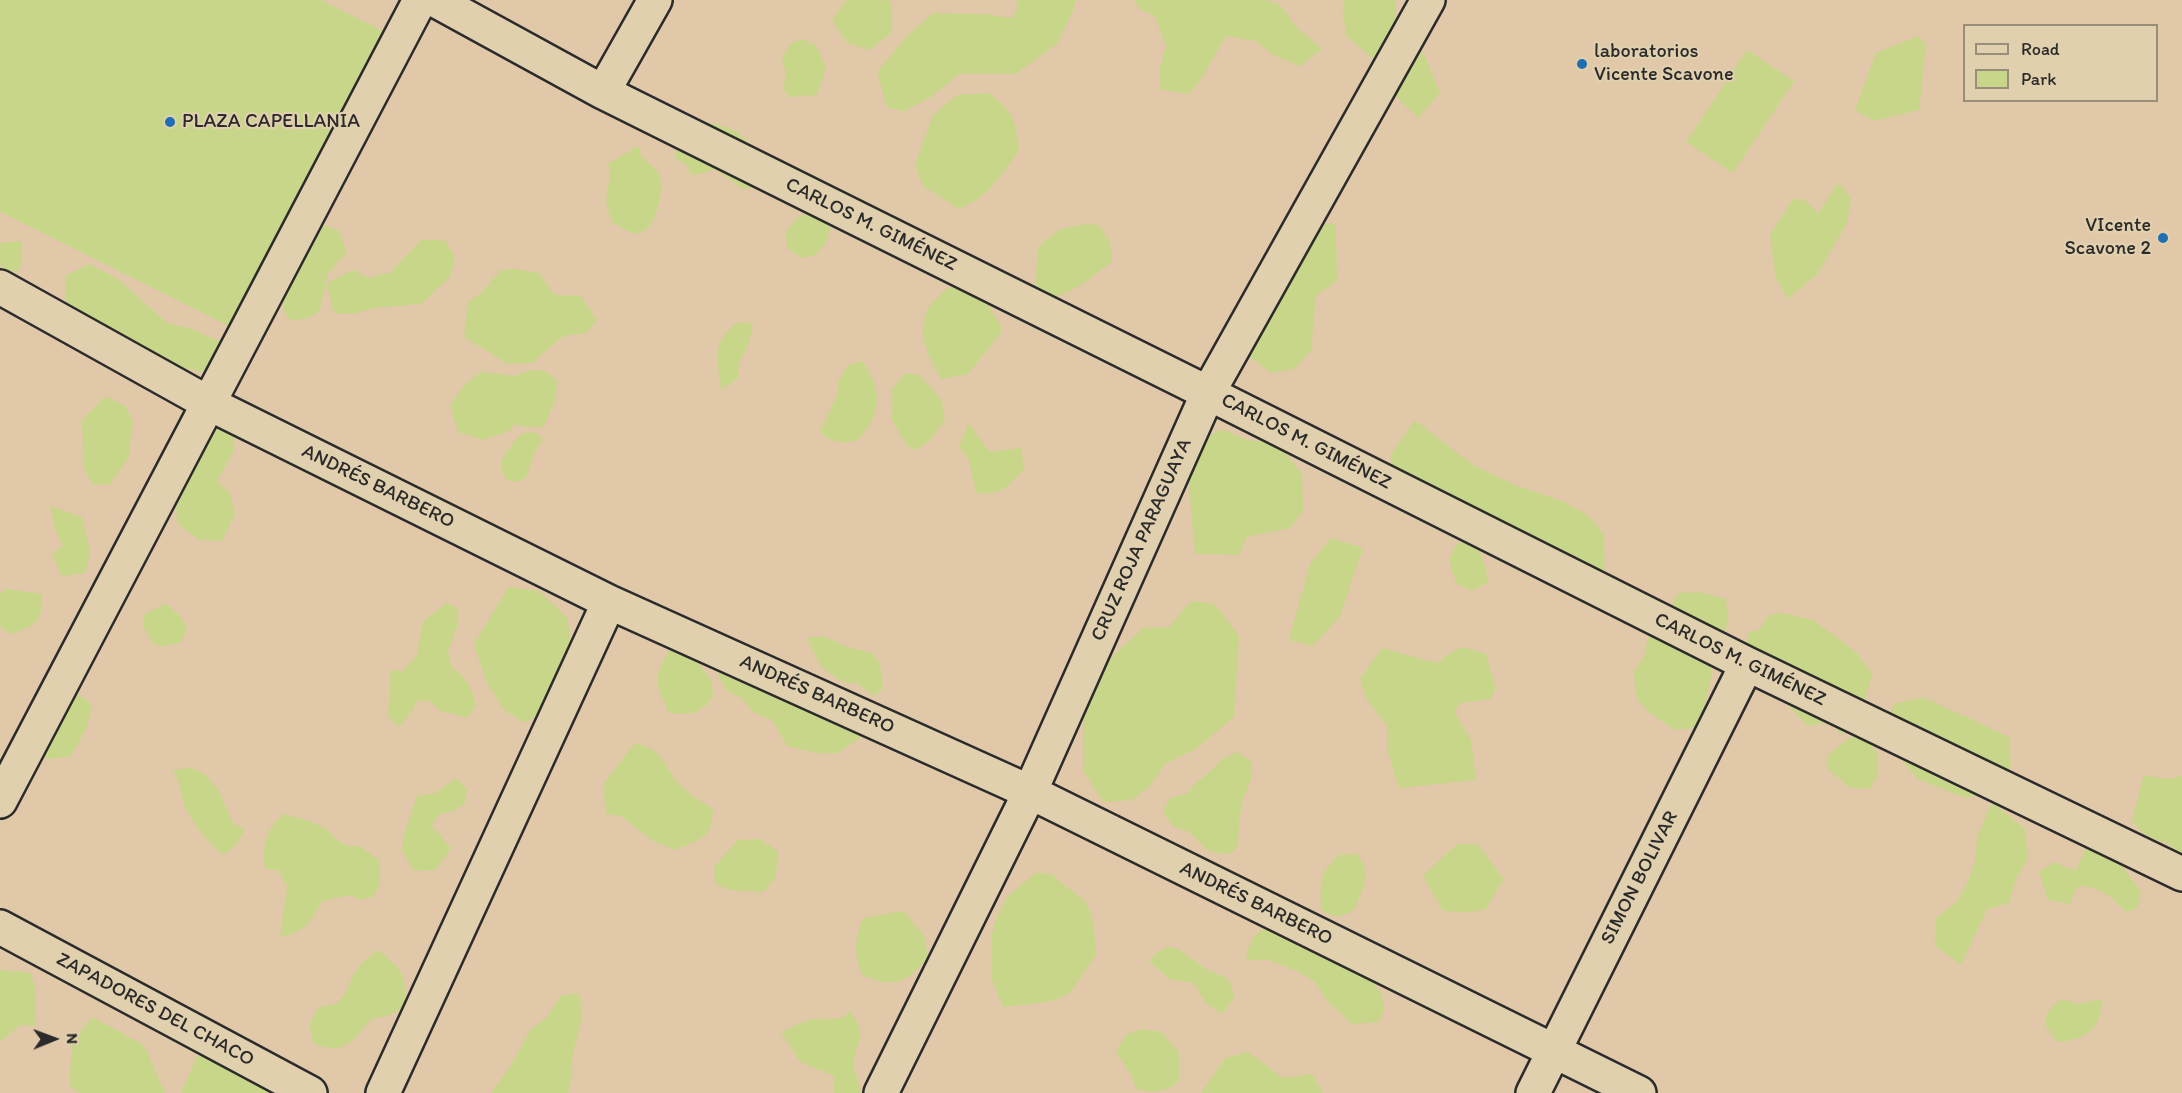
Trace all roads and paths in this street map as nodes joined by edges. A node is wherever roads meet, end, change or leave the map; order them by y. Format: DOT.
graph roads {
  1 [pos="420,0"];
  2 [pos="435,0"];
  3 [pos="655,0"];
  4 [pos="1428,0"];
  5 [pos="603,92"];
  6 [pos="0,287"];
  7 [pos="1208,393"];
  8 [pos="210,404"];
  9 [pos="609,602"];
  10 [pos="1747,664"];
  11 [pos="1030,792"];
  12 [pos="0,801"];
  13 [pos="2182,874"];
  14 [pos="0,927"];
  15 [pos="1553,1051"];
  16 [pos="303,1092"];
  17 [pos="383,1093"];
  18 [pos="881,1093"];
  19 [pos="1533,1093"];
  20 [pos="1639,1093"];
  1 -- 8 [label="street"];
  2 -- 5 [label="street, CARLOS M. GIMÉNEZ"];
  3 -- 5 [label="street"];
  4 -- 7 [label="street, CRUZ ROJA PARAGUAYA"];
  5 -- 7 [label="street, CARLOS M. GIMÉNEZ"];
  6 -- 8 [label="street, ANDRÉS BARBERO"];
  7 -- 10 [label="street, CARLOS M. GIMÉNEZ"];
  7 -- 11 [label="street, CRUZ ROJA PARAGUAYA"];
  8 -- 9 [label="street, ANDRÉS BARBERO"];
  8 -- 12 [label="street"];
  9 -- 11 [label="street, ANDRÉS BARBERO"];
  9 -- 17 [label="street"];
  10 -- 13 [label="street, CARLOS M. GIMÉNEZ"];
  10 -- 15 [label="street, SIMON BOLIVAR"];
  11 -- 15 [label="street, ANDRÉS BARBERO"];
  11 -- 18 [label="street, CRUZ ROJA PARAGUAYA"];
  14 -- 16 [label="street, ZAPADORES DEL CHACO"];
  15 -- 19 [label="street, SIMON BOLIVAR"];
  15 -- 20 [label="street, ANDRÉS BARBERO"];
}
